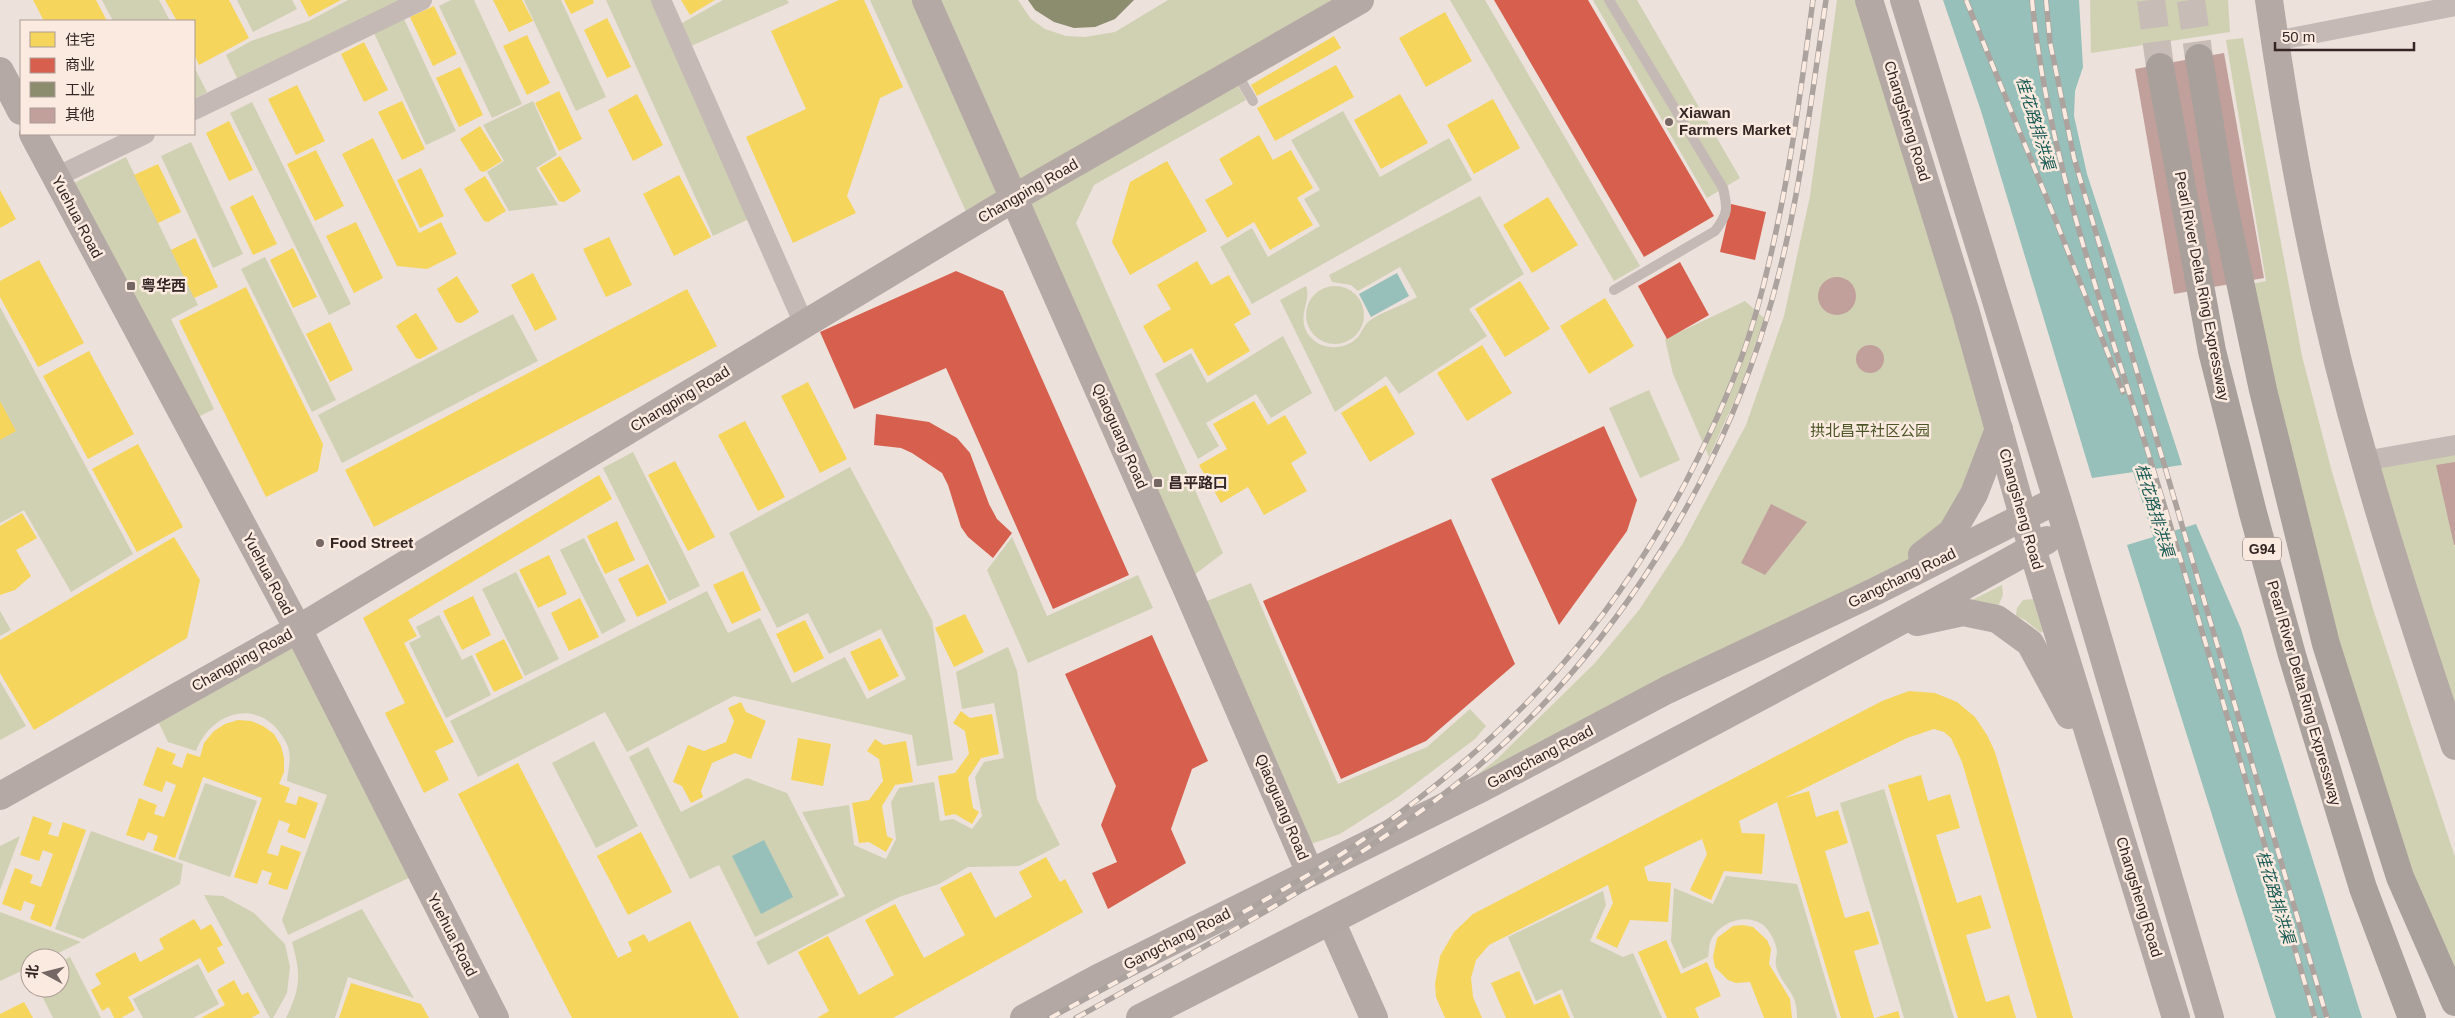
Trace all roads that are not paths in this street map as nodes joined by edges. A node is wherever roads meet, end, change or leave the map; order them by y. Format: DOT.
graph roads {
  1 [pos="422,0"];
  2 [pos="661,0"];
  3 [pos="926,0"];
  4 [pos="1360,0"];
  5 [pos="1609,0"];
  6 [pos="1869,0"];
  7 [pos="1904,0"];
  8 [pos="2269,0"];
  9 [pos="2455,6"];
  10 [pos="2275,41"];
  11 [pos="2199,58"];
  12 [pos="2160,67"];
  13 [pos="0,71"];
  14 [pos="1236,71"];
  15 [pos="1253,102"];
  16 [pos="20,109"];
  17 [pos="195,110"];
  18 [pos="34,135"];
  19 [pos="143,135"];
  20 [pos="56,177"];
  21 [pos="1014,198"];
  22 [pos="1614,290"];
  23 [pos="804,324"];
  24 [pos="1999,430"];
  25 [pos="2455,445"];
  26 [pos="2364,461"];
  27 [pos="2057,500"];
  28 [pos="2023,518"];
  29 [pos="2066,529"];
  30 [pos="2032,548"];
  31 [pos="1872,593"];
  32 [pos="298,629"];
  33 [pos="1888,629"];
  34 [pos="2455,746"];
  35 [pos="2107,795"];
  36 [pos="0,796"];
  37 [pos="1310,873"];
  38 [pos="1331,921"];
  39 [pos="2455,1002"];
  40 [pos="495,1018"];
  41 [pos="1024,1018"];
  42 [pos="1140,1018"];
  43 [pos="1374,1018"];
  44 [pos="2176,1018"];
  45 [pos="2210,1018"];
  46 [pos="2412,1018"];
  1 -- 17 [label="street"];
  2 -- 23 [label="street"];
  3 -- 21 [label="street, Qiaoguang Road"];
  4 -- 14 [label="street, Changping Road"];
  5 -- 22 [label="lane"];
  6 -- 24 [label="main road, Changsheng Road"];
  7 -- 27 [label="main road"];
  8 -- 10 [label="street"];
  9 -- 10 [label="street"];
  10 -- 26 [label="street"];
  11 -- 39 [label="highway, G94"];
  12 -- 46 [label="highway, Pearl River Delta Ring Expressway / G94"];
  13 -- 16 [label="street"];
  14 -- 15 [label="lane"];
  14 -- 21 [label="street, Changping Road"];
  18 -- 20 [label="street, Yuehua Road"];
  19 -- 20 [label="street"];
  20 -- 32 [label="street, Yuehua Road"];
  21 -- 23 [label="street, Changping Road"];
  21 -- 37 [label="street, Qiaoguang Road"];
  23 -- 32 [label="street, Changping Road"];
  24 -- 28 [label="main road, Changsheng Road"];
  24 -- 31 [label="main road"];
  25 -- 26 [label="street"];
  26 -- 34 [label="street"];
  27 -- 28 [label="main road, Gangchang Road"];
  27 -- 29 [label="main road"];
  28 -- 30 [label="main road, Changsheng Road"];
  28 -- 31 [label="main road, Gangchang Road"];
  29 -- 30 [label="main road"];
  29 -- 45 [label="main road"];
  30 -- 33 [label="main road"];
  30 -- 35 [label="main road, Changsheng Road"];
  31 -- 37 [label="main road, Gangchang Road"];
  32 -- 36 [label="street, Changping Road"];
  32 -- 40 [label="street, Yuehua Road"];
  33 -- 35 [label="main road"];
  33 -- 38 [label="main road"];
  35 -- 44 [label="main road, Changsheng Road"];
  37 -- 41 [label="main road, Gangchang Road"];
  38 -- 42 [label="main road"];
  38 -- 43 [label="street"];
}
